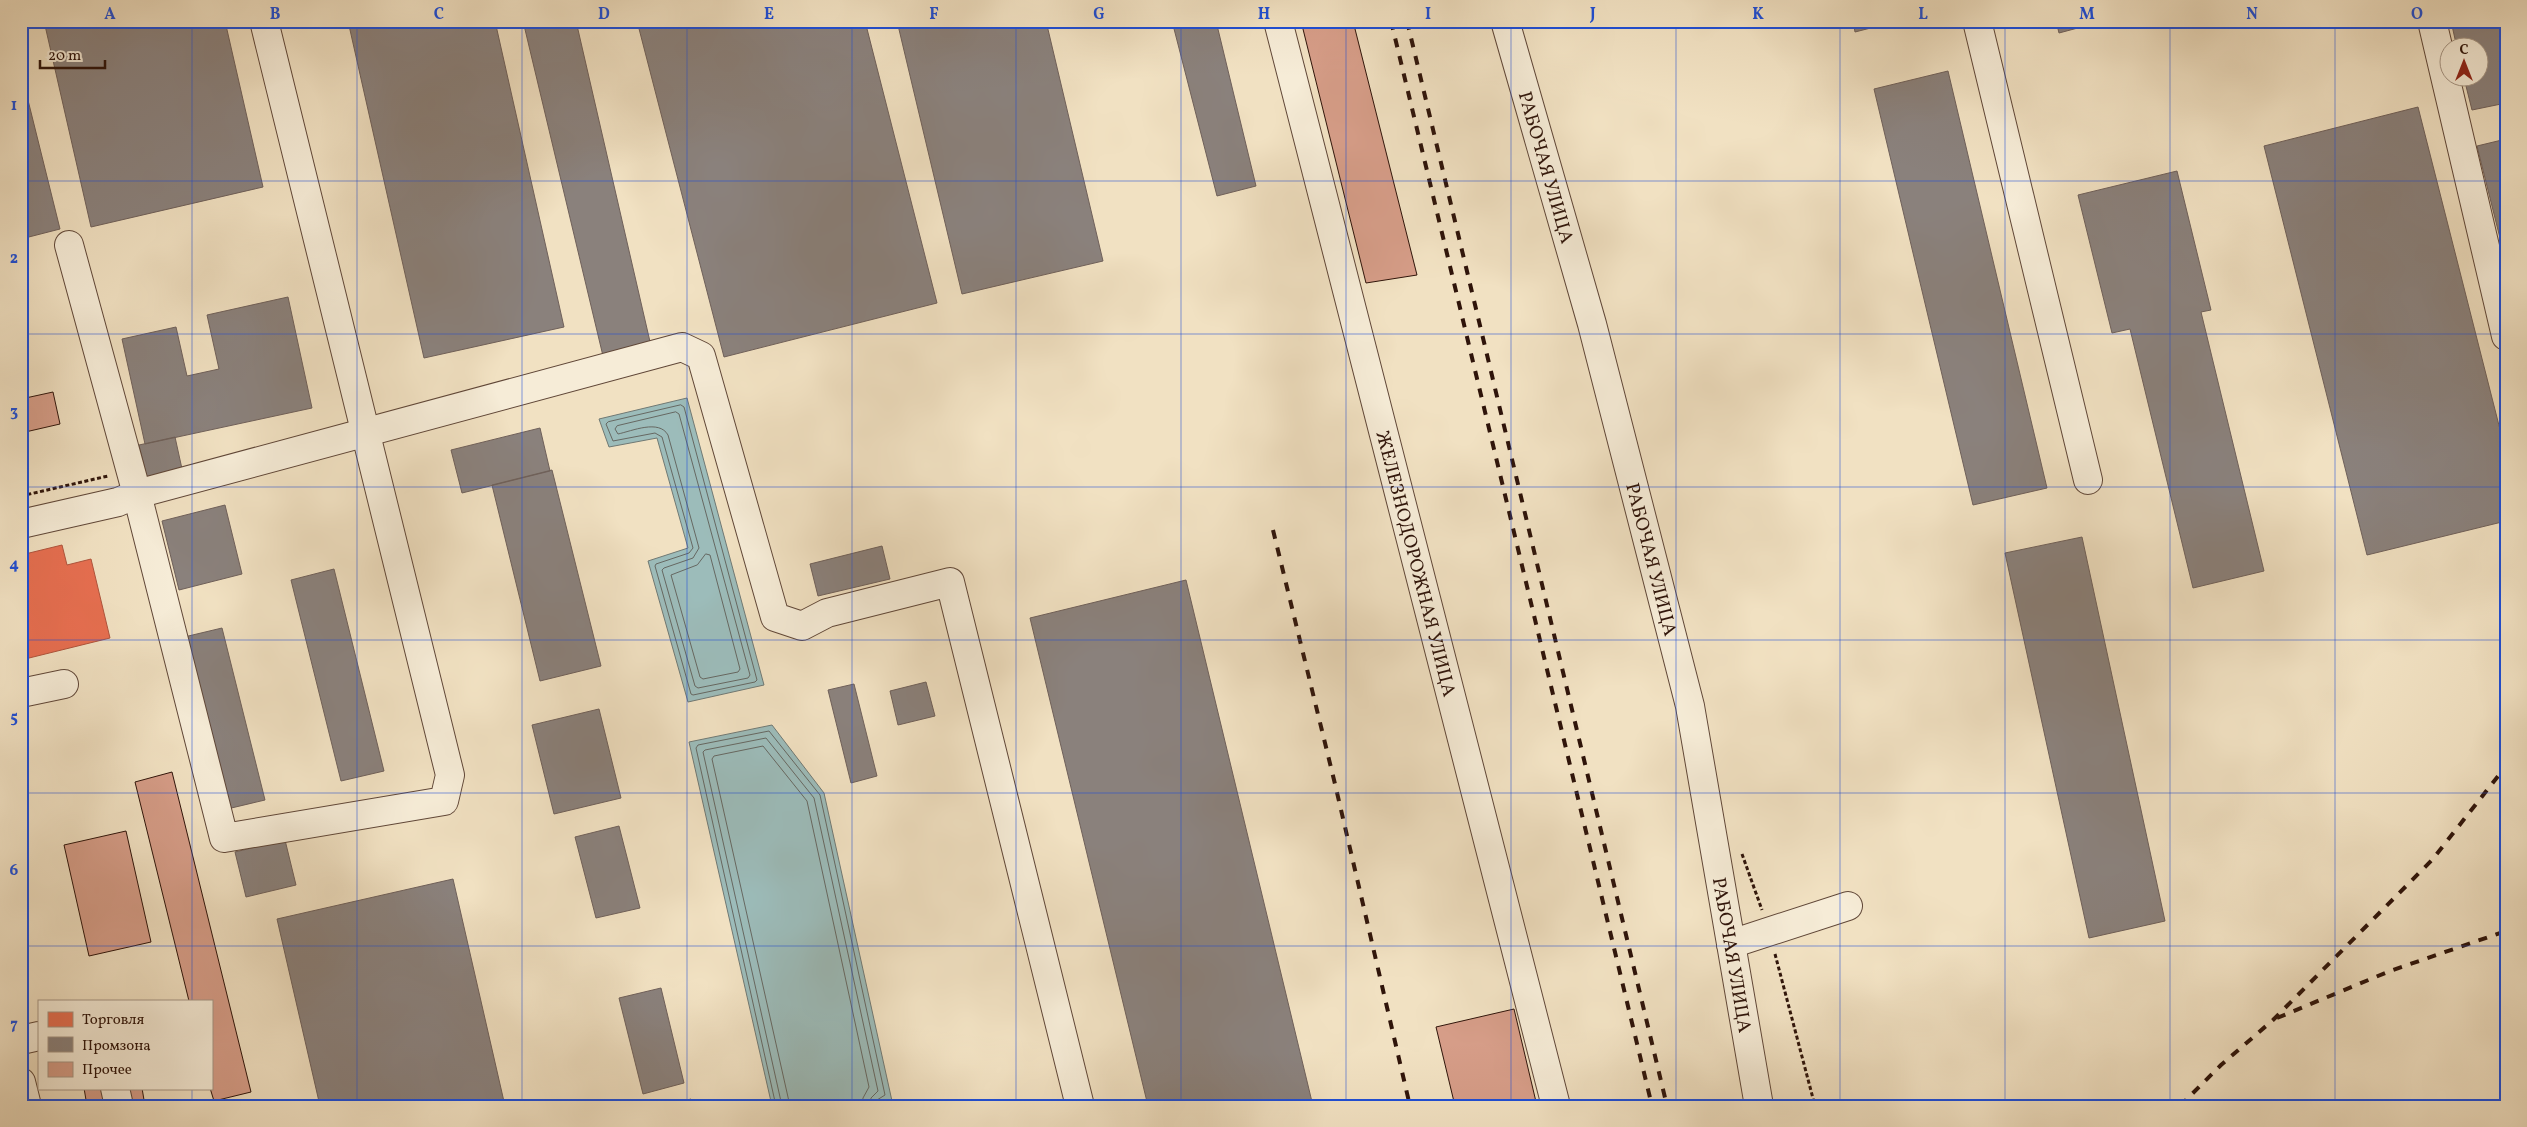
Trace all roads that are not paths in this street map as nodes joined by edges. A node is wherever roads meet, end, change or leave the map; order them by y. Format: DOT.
graph roads {
  1 [pos="264,21"];
  2 [pos="1278,21"];
  3 [pos="1505,21"];
  4 [pos="1977,21"];
  5 [pos="2432,21"];
  6 [pos="69,245"];
  7 [pos="2506,336"];
  8 [pos="365,433"];
  9 [pos="2088,480"];
  10 [pos="137,494"];
  11 [pos="21,524"];
  12 [pos="64,684"];
  13 [pos="21,693"];
  14 [pos="1848,906"];
  15 [pos="1731,944"];
  16 [pos="38,1036"];
  17 [pos="21,1040"];
  18 [pos="21,1082"];
  19 [pos="115,1090"];
  20 [pos="26,1106"];
  21 [pos="119,1106"];
  22 [pos="1080,1106"];
  23 [pos="1556,1106"];
  24 [pos="1759,1106"];
  1 -- 8 [label="street"];
  2 -- 23 [label="street, ЖЕЛЕЗНОДОРОЖНАЯ УЛИЦА"];
  3 -- 15 [label="street, РАБОЧАЯ УЛИЦА"];
  4 -- 9 [label="street"];
  5 -- 7 [label="street"];
  6 -- 10 [label="street"];
  8 -- 10 [label="street"];
  8 -- 10 [label="street"];
  8 -- 22 [label="street"];
  10 -- 11 [label="street"];
  12 -- 13 [label="street"];
  14 -- 15 [label="street"];
  15 -- 24 [label="street, РАБОЧАЯ УЛИЦА"];
  16 -- 17 [label="street"];
  18 -- 20 [label="street"];
  19 -- 21 [label="street"];
}
